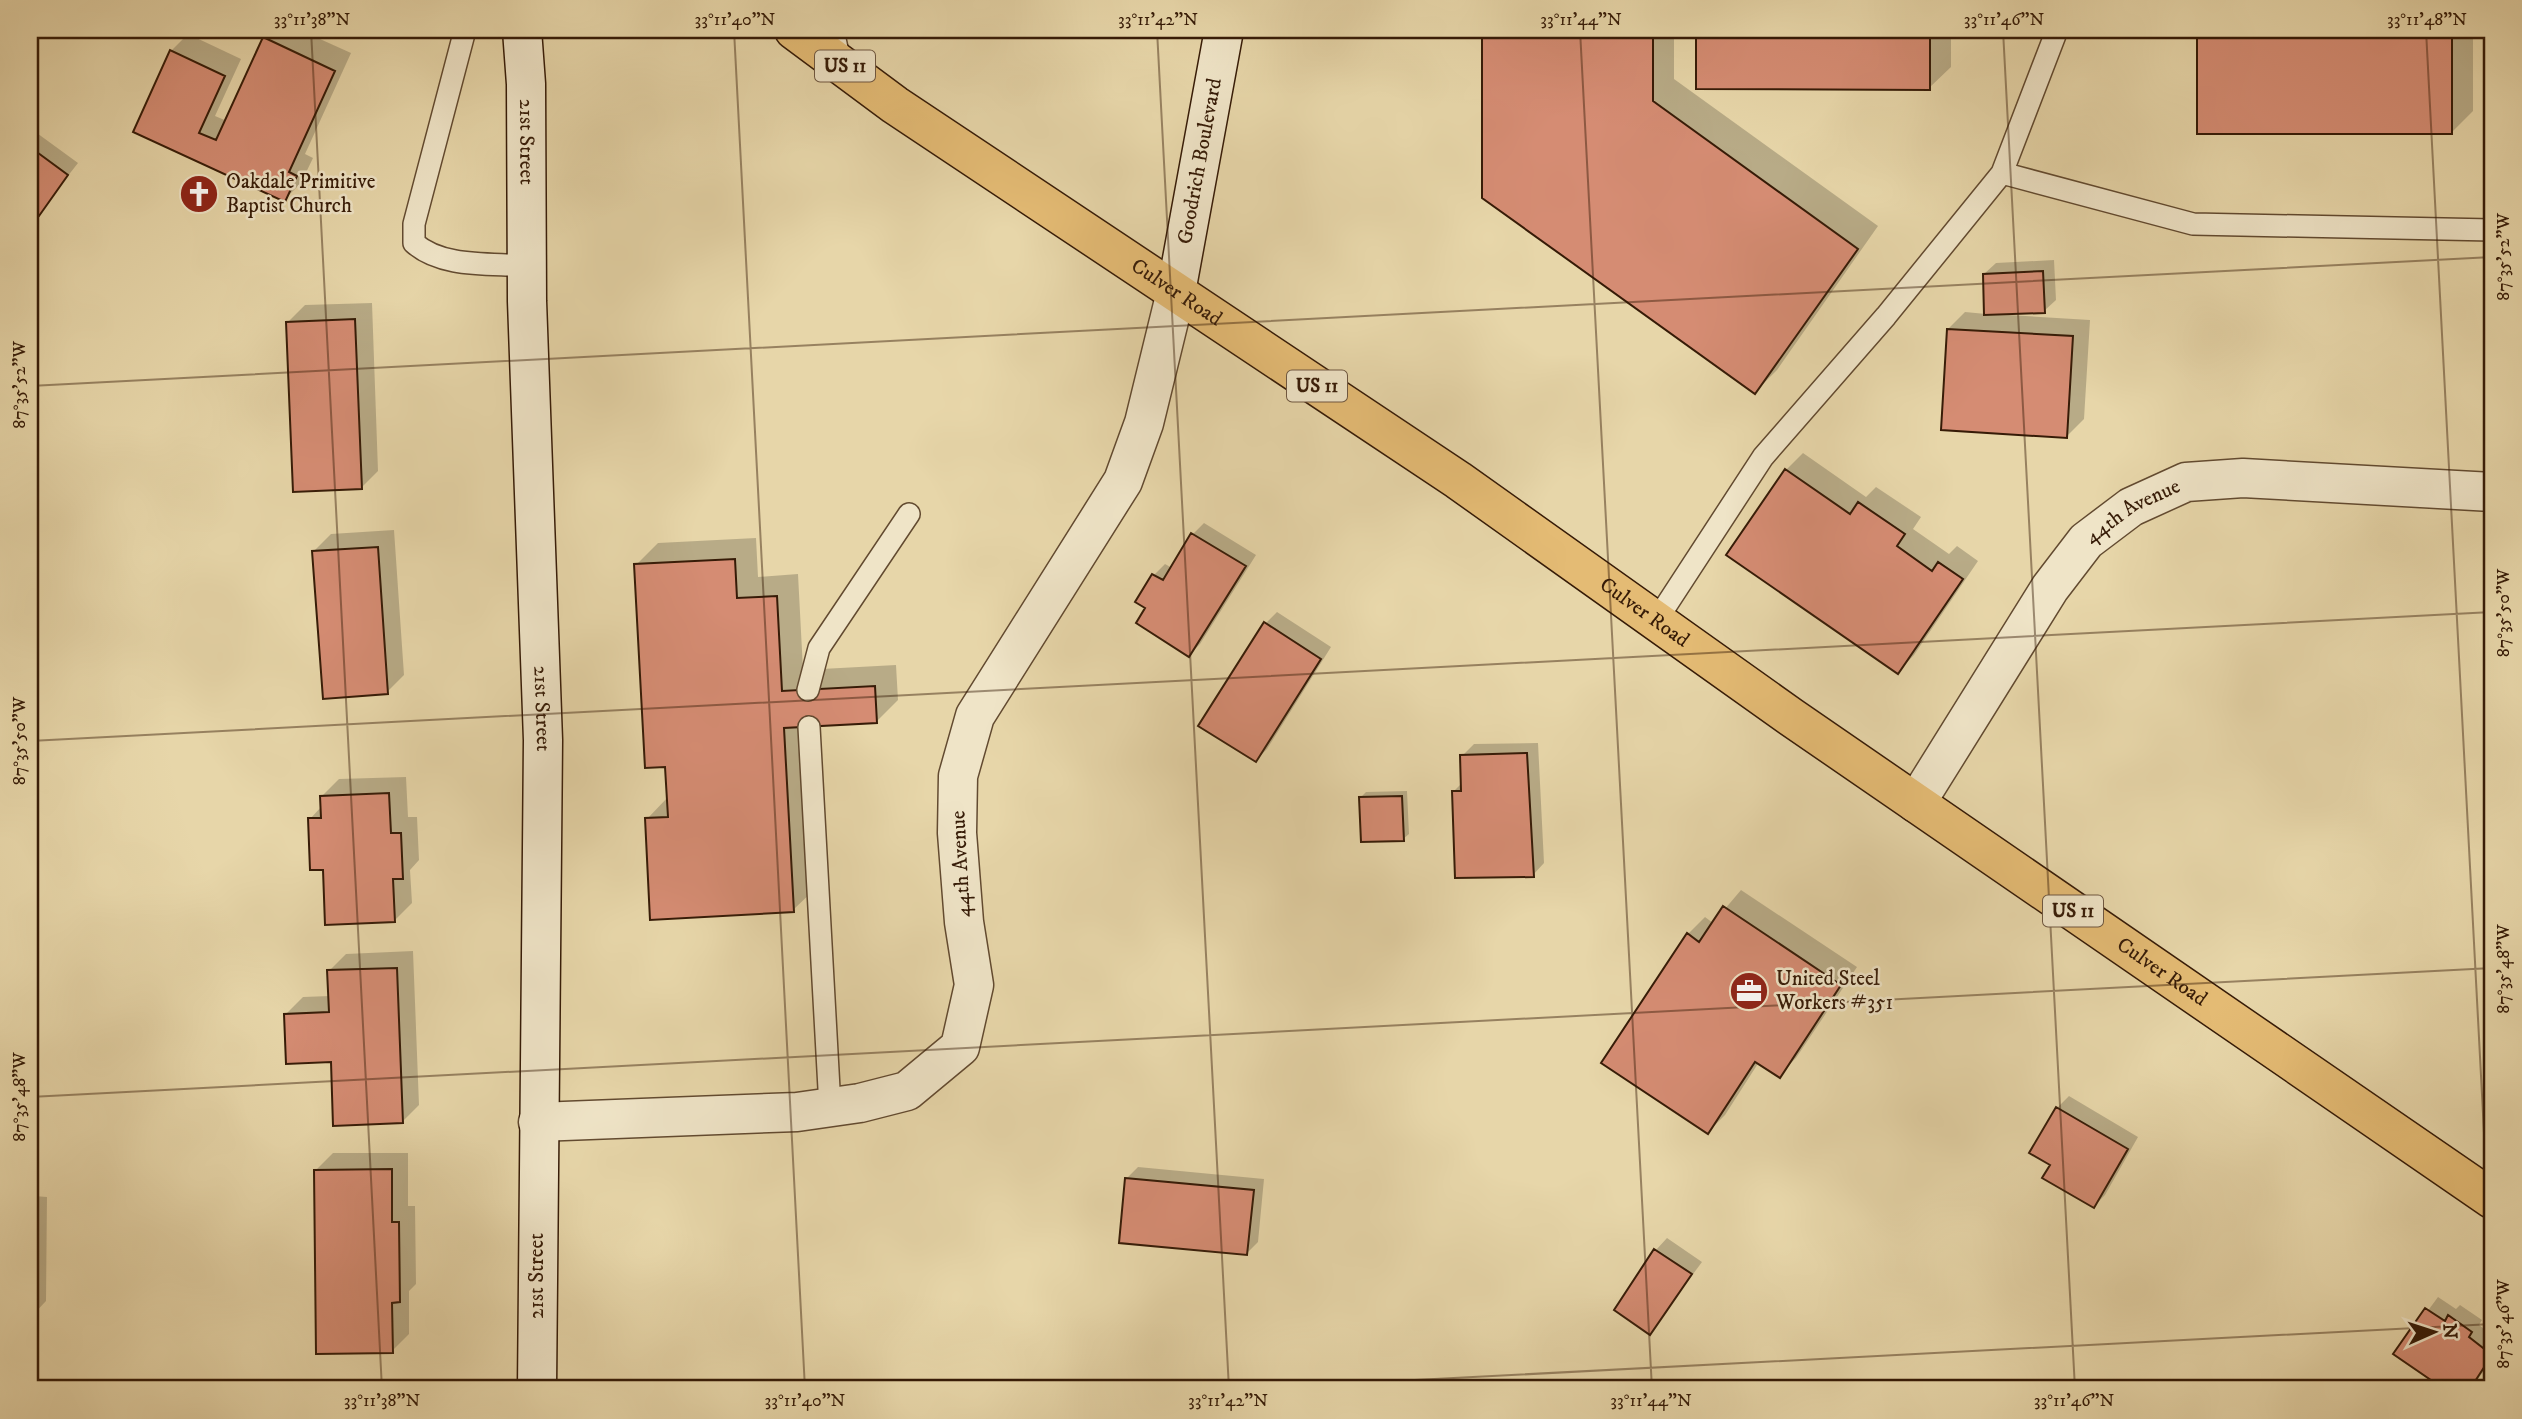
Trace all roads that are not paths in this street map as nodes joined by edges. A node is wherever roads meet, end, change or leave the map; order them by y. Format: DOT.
graph roads {
  1 [pos="465,30"];
  2 [pos="522,30"];
  3 [pos="794,30"];
  4 [pos="1224,30"];
  5 [pos="2057,30"];
  6 [pos="837,46"];
  7 [pos="2003,173"];
  8 [pos="2492,230"];
  9 [pos="526,265"];
  10 [pos="1176,292"];
  11 [pos="2492,492"];
  12 [pos="909,514"];
  13 [pos="1656,621"];
  14 [pos="808,690"];
  15 [pos="809,727"];
  16 [pos="1916,803"];
  17 [pos="830,1107"];
  18 [pos="538,1122"];
  19 [pos="2492,1199"];
  20 [pos="537,1389"];
  1 -- 9 [label="lane"];
  2 -- 9 [label="street, 21st Street"];
  3 -- 6 [label="main road, Culver Road / US 11"];
  4 -- 10 [label="street, Goodrich Boulevard"];
  5 -- 7 [label="lane"];
  6 -- 10 [label="main road, Culver Road / US 11"];
  7 -- 8 [label="lane"];
  7 -- 13 [label="lane"];
  9 -- 18 [label="street, 21st Street"];
  10 -- 13 [label="main road, Culver Road / US 11"];
  10 -- 17 [label="street, 44th Avenue"];
  11 -- 16 [label="street, 44th Avenue"];
  12 -- 14 [label="lane"];
  13 -- 16 [label="main road, Culver Road / US 11"];
  15 -- 17 [label="lane"];
  16 -- 19 [label="main road, Culver Road / US 11"];
  17 -- 18 [label="street, 44th Avenue"];
  18 -- 20 [label="street, 21st Street"];
}
